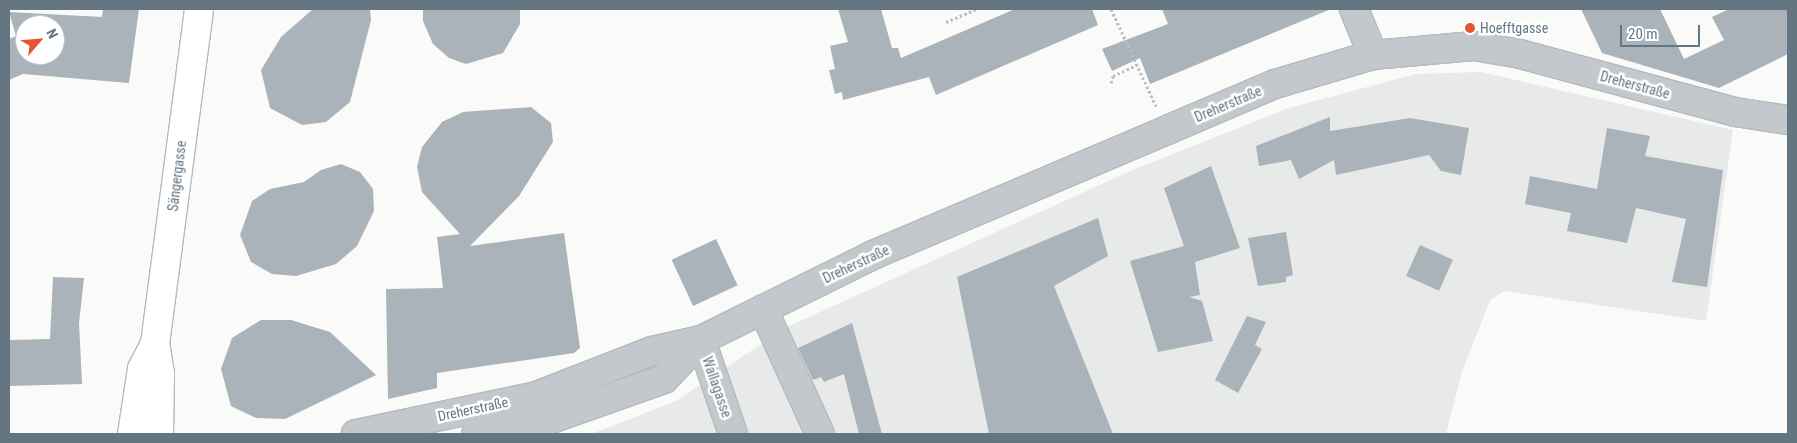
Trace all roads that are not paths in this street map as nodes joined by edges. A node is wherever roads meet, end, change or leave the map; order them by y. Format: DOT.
graph roads {
  1 [pos="200,9"];
  2 [pos="1354,9"];
  3 [pos="1372,55"];
  4 [pos="1788,120"];
  5 [pos="763,309"];
  6 [pos="701,340"];
  7 [pos="155,344"];
  8 [pos="132,434"];
  9 [pos="159,434"];
  10 [pos="356,434"];
  11 [pos="476,434"];
  12 [pos="733,434"];
  13 [pos="820,434"];
  1 -- 7 [label="main road, Sängergasse"];
  2 -- 3 [label="street"];
  3 -- 4 [label="street, Dreherstraße"];
  3 -- 5 [label="street, Dreherstraße"];
  5 -- 6 [label="street, Dreherstraße"];
  5 -- 13 [label="street"];
  6 -- 10 [label="street, Dreherstraße"];
  6 -- 11 [label="street, Dreherstraße"];
  6 -- 12 [label="street, Wallagasse"];
  7 -- 8 [label="main road, Sängergasse"];
  7 -- 9 [label="main road, Sängergasse"];
}
